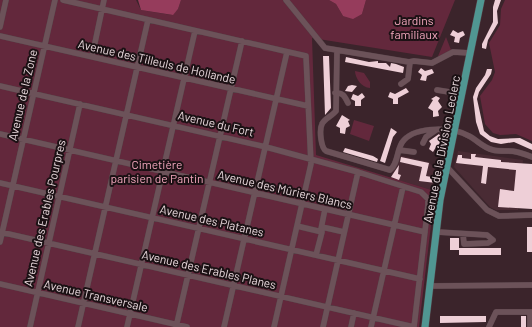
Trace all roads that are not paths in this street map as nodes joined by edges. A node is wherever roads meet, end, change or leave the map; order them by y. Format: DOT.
graph roads {
  1 [pos="6,0"];
  2 [pos="55,0"];
  3 [pos="63,0"];
  4 [pos="104,0"];
  5 [pos="286,0"];
  6 [pos="481,0"];
  7 [pos="101,10"];
  8 [pos="148,20"];
  9 [pos="0,27"];
  10 [pos="195,31"];
  11 [pos="0,36"];
  12 [pos="242,41"];
  13 [pos="44,46"];
  14 [pos="338,51"];
  15 [pos="287,52"];
  16 [pos="470,53"];
  17 [pos="92,57"];
  18 [pos="410,62"];
  19 [pos="138,68"];
  20 [pos="184,78"];
  21 [pos="401,84"];
  22 [pos="0,86"];
  23 [pos="230,88"];
  24 [pos="437,90"];
  25 [pos="336,93"];
  26 [pos="34,94"];
  27 [pos="462,94"];
  28 [pos="277,99"];
  29 [pos="80,104"];
  30 [pos="348,104"];
  31 [pos="308,106"];
  32 [pos="126,114"];
  33 [pos="173,125"];
  34 [pos="436,130"];
  35 [pos="453,132"];
  36 [pos="0,134"];
  37 [pos="220,136"];
  38 [pos="23,140"];
  39 [pos="423,143"];
  40 [pos="266,147"];
  41 [pos="399,150"];
  42 [pos="70,151"];
  43 [pos="414,152"];
  44 [pos="532,157"];
  45 [pos="311,159"];
  46 [pos="116,161"];
  47 [pos="447,167"];
  48 [pos="162,172"];
  49 [pos="358,172"];
  50 [pos="209,182"];
  51 [pos="0,183"];
  52 [pos="13,186"];
  53 [pos="403,187"];
  54 [pos="256,194"];
  55 [pos="59,196"];
  56 [pos="302,204"];
  57 [pos="106,207"];
  58 [pos="325,209"];
  59 [pos="348,214"];
  60 [pos="532,215"];
  61 [pos="152,218"];
  62 [pos="395,225"];
  63 [pos="297,226"];
  64 [pos="199,228"];
  65 [pos="321,229"];
  66 [pos="1,232"];
  67 [pos="344,232"];
  68 [pos="425,232"];
  69 [pos="437,232"];
  70 [pos="464,234"];
  71 [pos="245,239"];
  72 [pos="0,242"];
  73 [pos="49,244"];
  74 [pos="291,250"];
  75 [pos="96,254"];
  76 [pos="316,255"];
  77 [pos="338,260"];
  78 [pos="141,264"];
  79 [pos="384,271"];
  80 [pos="187,275"];
  81 [pos="420,279"];
  82 [pos="0,284"];
  83 [pos="532,285"];
  84 [pos="234,286"];
  85 [pos="430,286"];
  86 [pos="37,293"];
  87 [pos="281,297"];
  88 [pos="84,303"];
  89 [pos="328,307"];
  90 [pos="531,312"];
  91 [pos="354,313"];
  92 [pos="130,314"];
  93 [pos="374,318"];
  94 [pos="176,326"];
  95 [pos="30,327"];
  96 [pos="78,327"];
  97 [pos="127,327"];
  98 [pos="187,327"];
  99 [pos="224,327"];
  100 [pos="274,327"];
  101 [pos="323,327"];
  102 [pos="352,327"];
  103 [pos="372,327"];
  104 [pos="414,327"];
  105 [pos="425,327"];
  106 [pos="488,327"];
  107 [pos="530,327"];
  1 -- 9 [label="street"];
  2 -- 13 [label="street, Avenue de la Zone"];
  3 -- 7 [label="street"];
  4 -- 7 [label="street"];
  5 -- 14 [label="street"];
  6 -- 16 [label="main road, Avenue de la Division Leclerc"];
  7 -- 8 [label="street"];
  7 -- 17 [label="street"];
  8 -- 10 [label="street"];
  8 -- 19 [label="street"];
  10 -- 12 [label="street"];
  10 -- 20 [label="street"];
  11 -- 13 [label="street, Avenue des Tilleuls de Hollande"];
  12 -- 15 [label="street"];
  12 -- 23 [label="street"];
  13 -- 17 [label="street, Avenue des Tilleuls de Hollande"];
  13 -- 26 [label="street, Avenue de la Zone"];
  14 -- 18 [label="street"];
  14 -- 25 [label="street"];
  15 -- 28 [label="street"];
  15 -- 31 [label="street"];
  16 -- 18 [label="street"];
  16 -- 27 [label="main road, Avenue de la Division Leclerc"];
  17 -- 19 [label="street, Avenue des Tilleuls de Hollande"];
  18 -- 21 [label="street"];
  19 -- 20 [label="street, Avenue des Tilleuls de Hollande"];
  19 -- 32 [label="street"];
  20 -- 23 [label="street, Avenue des Tilleuls de Hollande"];
  20 -- 33 [label="street"];
  22 -- 26 [label="street, Avenue du Fort"];
  23 -- 28 [label="street, Avenue des Tilleuls de Hollande"];
  23 -- 37 [label="street"];
  24 -- 27 [label="street"];
  25 -- 30 [label="street"];
  25 -- 41 [label="street"];
  26 -- 29 [label="street, Avenue du Fort"];
  26 -- 38 [label="street, Avenue de la Zone"];
  27 -- 35 [label="main road, Avenue de la Division Leclerc"];
  28 -- 31 [label="street, Avenue des Tilleuls de Hollande"];
  28 -- 40 [label="street"];
  29 -- 32 [label="street, Avenue du Fort"];
  29 -- 42 [label="street, Avenue des Erables Pourpres"];
  31 -- 45 [label="street"];
  32 -- 33 [label="street, Avenue du Fort"];
  32 -- 46 [label="street"];
  33 -- 37 [label="street, Avenue du Fort"];
  33 -- 48 [label="street"];
  34 -- 35 [label="street"];
  34 -- 39 [label="street"];
  34 -- 41 [label="street"];
  35 -- 44 [label="street"];
  35 -- 47 [label="main road, Avenue de la Division Leclerc"];
  36 -- 38 [label="street, Avenue des Mûriers Blancs"];
  37 -- 40 [label="street, Avenue du Fort"];
  37 -- 50 [label="street"];
  38 -- 42 [label="street, Avenue des Mûriers Blancs"];
  38 -- 52 [label="street, Avenue de la Zone"];
  40 -- 45 [label="street, Avenue du Fort"];
  40 -- 54 [label="street"];
  41 -- 43 [label="street"];
  42 -- 46 [label="street, Avenue des Mûriers Blancs"];
  42 -- 55 [label="street, Avenue des Erables Pourpres"];
  45 -- 49 [label="street, Avenue du Fort"];
  45 -- 56 [label="street"];
  46 -- 48 [label="street, Avenue des Mûriers Blancs"];
  46 -- 57 [label="street"];
  47 -- 60 [label="street"];
  47 -- 69 [label="main road, Avenue de la Division Leclerc"];
  48 -- 50 [label="street, Avenue des Mûriers Blancs"];
  48 -- 61 [label="street"];
  49 -- 53 [label="street, Avenue du Fort"];
  49 -- 59 [label="street"];
  50 -- 54 [label="street, Avenue des Mûriers Blancs"];
  50 -- 64 [label="street"];
  51 -- 52 [label="street, Avenue des Platanes"];
  52 -- 55 [label="street, Avenue des Platanes"];
  52 -- 66 [label="street, Avenue de la Zone"];
  53 -- 62 [label="street"];
  53 -- 68 [label="street, Avenue du Fort"];
  54 -- 56 [label="street, Avenue des Mûriers Blancs"];
  54 -- 71 [label="street"];
  55 -- 57 [label="street, Avenue des Platanes"];
  55 -- 73 [label="street, Avenue des Erables Pourpres"];
  56 -- 58 [label="street, Avenue des Mûriers Blancs"];
  56 -- 63 [label="street"];
  57 -- 61 [label="street, Avenue des Platanes"];
  57 -- 75 [label="street"];
  58 -- 59 [label="street, Avenue des Mûriers Blancs"];
  58 -- 65 [label="street"];
  59 -- 62 [label="street, Avenue des Mûriers Blancs"];
  59 -- 67 [label="street"];
  61 -- 64 [label="street, Avenue des Platanes"];
  61 -- 78 [label="street"];
  62 -- 68 [label="street, Avenue des Mûriers Blancs"];
  62 -- 79 [label="street"];
  63 -- 65 [label="street"];
  63 -- 74 [label="street"];
  64 -- 71 [label="street, Avenue des Platanes"];
  64 -- 80 [label="street"];
  65 -- 67 [label="street"];
  65 -- 76 [label="street"];
  66 -- 72 [label="street, Avenue de la Zone"];
  66 -- 73 [label="street, Avenue des Erables Planes"];
  67 -- 77 [label="street"];
  68 -- 81 [label="street"];
  69 -- 70 [label="street"];
  69 -- 85 [label="main road, Avenue de la Division Leclerc"];
  70 -- 70 [label="street"];
  71 -- 74 [label="street, Avenue des Platanes"];
  71 -- 84 [label="street"];
  73 -- 75 [label="street, Avenue des Erables Planes"];
  73 -- 86 [label="street, Avenue des Erables Pourpres"];
  74 -- 76 [label="street, Avenue des Platanes"];
  74 -- 87 [label="street"];
  75 -- 78 [label="street, Avenue des Erables Planes"];
  75 -- 88 [label="street"];
  76 -- 77 [label="street, Avenue des Platanes"];
  77 -- 79 [label="street, Avenue des Platanes"];
  77 -- 89 [label="street"];
  78 -- 80 [label="street, Avenue des Erables Planes"];
  78 -- 92 [label="street"];
  79 -- 81 [label="street, Avenue des Platanes"];
  79 -- 93 [label="street"];
  80 -- 84 [label="street, Avenue des Erables Planes"];
  80 -- 94 [label="street"];
  81 -- 104 [label="street"];
  82 -- 86 [label="street, Avenue Transversale"];
  83 -- 85 [label="street"];
  84 -- 87 [label="street, Avenue des Erables Planes"];
  84 -- 99 [label="street"];
  85 -- 105 [label="main road, Avenue de la Division Leclerc"];
  86 -- 88 [label="street, Avenue Transversale"];
  86 -- 95 [label="street, Avenue des Erables Pourpres"];
  87 -- 89 [label="street, Avenue des Erables Planes"];
  87 -- 100 [label="street"];
  88 -- 92 [label="street, Avenue Transversale"];
  88 -- 96 [label="street"];
  89 -- 91 [label="street, Avenue des Erables Planes"];
  89 -- 101 [label="street"];
  90 -- 106 [label="street"];
  90 -- 107 [label="street"];
  91 -- 93 [label="street, Avenue des Erables Planes"];
  91 -- 102 [label="street"];
  92 -- 94 [label="street, Avenue Transversale"];
  92 -- 97 [label="street"];
  93 -- 103 [label="street"];
  93 -- 104 [label="street, Avenue des Erables Planes"];
  94 -- 98 [label="street, Avenue Transversale"];
}
